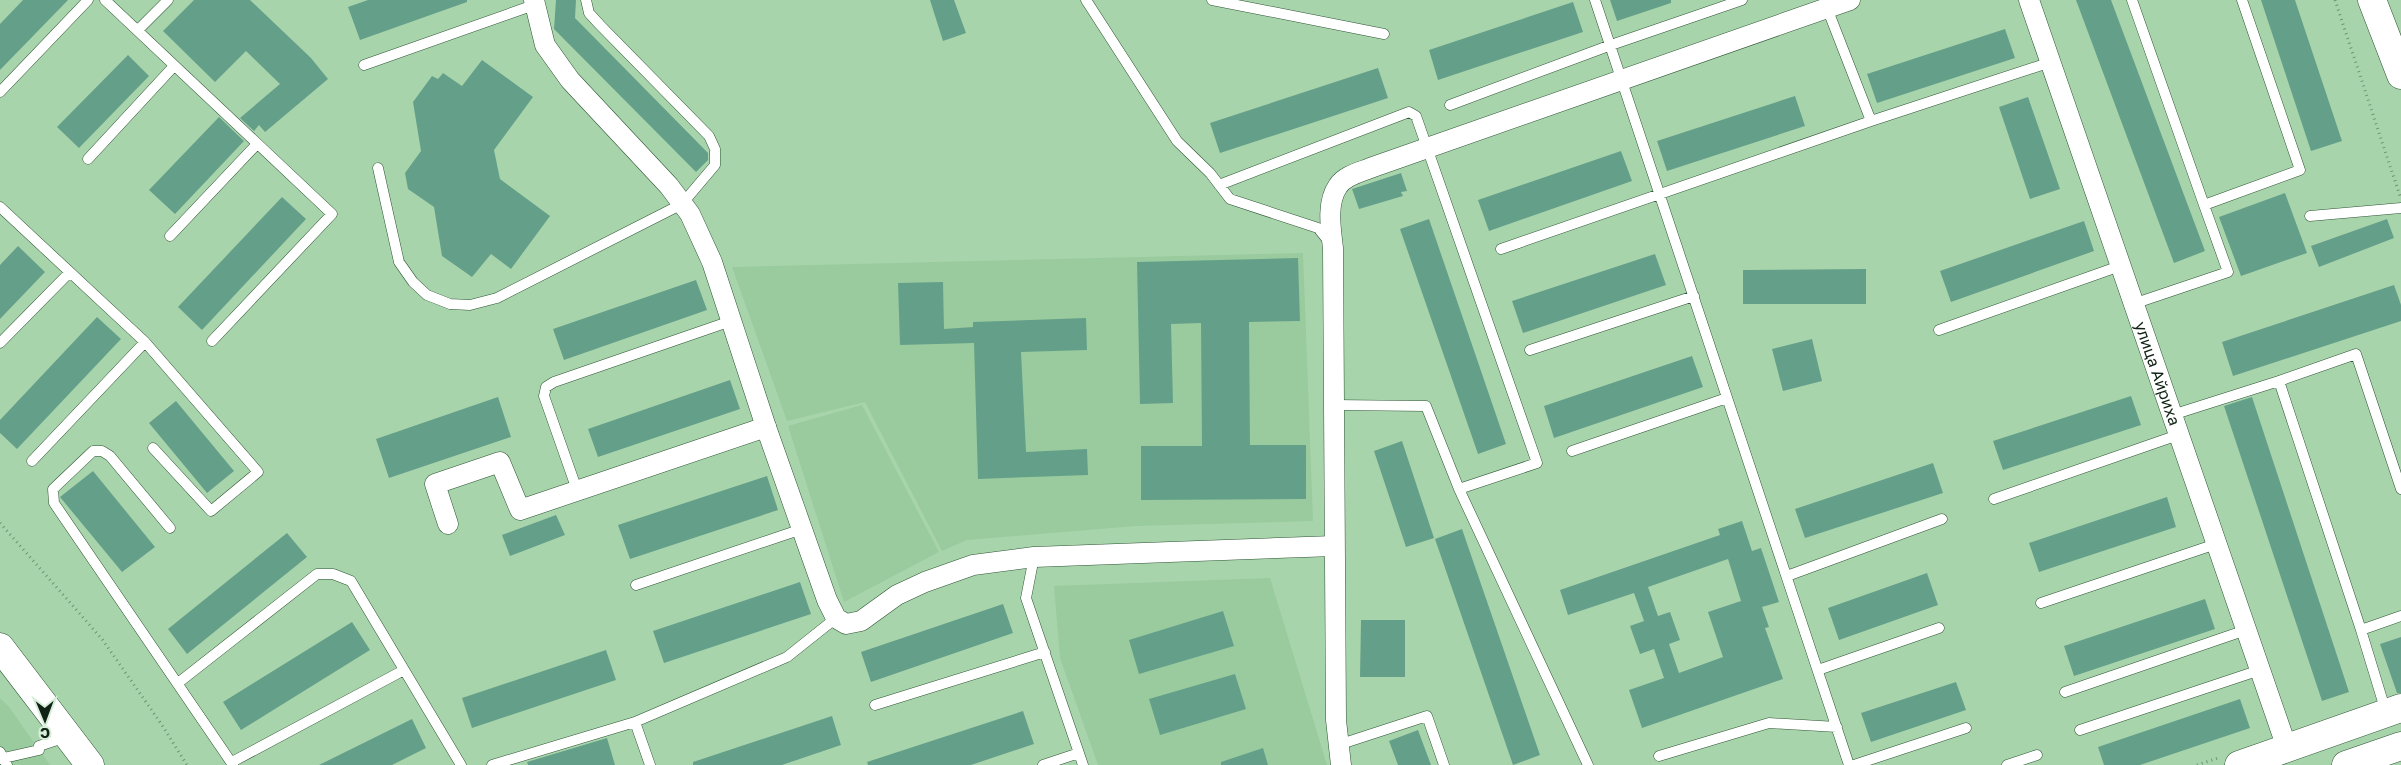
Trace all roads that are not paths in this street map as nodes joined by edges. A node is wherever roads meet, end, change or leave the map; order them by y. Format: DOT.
graph roads {
  1 [pos="88,0"];
  2 [pos="105,0"];
  3 [pos="168,0"];
  4 [pos="586,0"];
  5 [pos="1086,0"];
  6 [pos="1212,0"];
  7 [pos="1595,0"];
  8 [pos="1742,0"];
  9 [pos="1850,0"];
  10 [pos="2029,0"];
  11 [pos="2132,0"];
  12 [pos="2242,0"];
  13 [pos="2372,0"];
  14 [pos="534,3"];
  15 [pos="1827,8"];
  16 [pos="138,30"];
  17 [pos="1384,34"];
  18 [pos="1611,45"];
  19 [pos="2051,62"];
  20 [pos="364,65"];
  21 [pos="174,66"];
  22 [pos="2401,75"];
  23 [pos="1622,82"];
  24 [pos="0,92"];
  25 [pos="1450,105"];
  26 [pos="1871,121"];
  27 [pos="257,144"];
  28 [pos="1429,148"];
  29 [pos="88,159"];
  30 [pos="378,168"];
  31 [pos="1219,185"];
  32 [pos="1660,195"];
  33 [pos="682,204"];
  34 [pos="2204,205"];
  35 [pos="0,207"];
  36 [pos="2401,208"];
  37 [pos="2310,216"];
  38 [pos="170,236"];
  39 [pos="1333,248"];
  40 [pos="1500,249"];
  41 [pos="2120,266"];
  42 [pos="70,272"];
  43 [pos="1694,296"];
  44 [pos="2133,304"];
  45 [pos="731,321"];
  46 [pos="1939,330"];
  47 [pos="212,340"];
  48 [pos="145,342"];
  49 [pos="0,343"];
  50 [pos="1530,350"];
  51 [pos="2279,381"];
  52 [pos="1728,398"];
  53 [pos="1334,405"];
  54 [pos="2172,415"];
  55 [pos="766,427"];
  56 [pos="2178,435"];
  57 [pos="153,448"];
  58 [pos="1572,451"];
  59 [pos="32,461"];
  60 [pos="1459,489"];
  61 [pos="2401,489"];
  62 [pos="577,490"];
  63 [pos="1994,499"];
  64 [pos="1942,520"];
  65 [pos="448,524"];
  66 [pos="170,528"];
  67 [pos="802,529"];
  68 [pos="2216,544"];
  69 [pos="1334,546"];
  70 [pos="1034,557"];
  71 [pos="1787,576"];
  72 [pos="636,584"];
  73 [pos="2041,603"];
  74 [pos="2401,616"];
  75 [pos="836,618"];
  76 [pos="1939,628"];
  77 [pos="2246,630"];
  78 [pos="2361,630"];
  79 [pos="0,647"];
  80 [pos="1045,652"];
  81 [pos="404,670"];
  82 [pos="1818,670"];
  83 [pos="2260,670"];
  84 [pos="178,683"];
  85 [pos="2065,692"];
  86 [pos="875,705"];
  87 [pos="2393,711"];
  88 [pos="635,722"];
  89 [pos="1837,727"];
  90 [pos="1966,728"];
  91 [pos="2080,730"];
  92 [pos="69,736"];
  93 [pos="1338,745"];
  94 [pos="2401,746"];
  95 [pos="2287,748"];
  96 [pos="1079,753"];
  97 [pos="2037,755"];
  98 [pos="1659,756"];
  99 [pos="3,759"];
  100 [pos="232,764"];
  101 [pos="90,765"];
  102 [pos="461,765"];
  103 [pos="492,765"];
  104 [pos="650,765"];
  105 [pos="1043,765"];
  106 [pos="1083,765"];
  107 [pos="1341,765"];
  108 [pos="1444,765"];
  109 [pos="1588,765"];
  110 [pos="1849,765"];
  111 [pos="1854,765"];
  112 [pos="2007,765"];
  113 [pos="2239,765"];
  114 [pos="2346,765"];
  1 -- 24 [label="lane"];
  2 -- 16 [label="lane"];
  3 -- 16 [label="lane"];
  4 -- 33 [label="lane"];
  5 -- 31 [label="lane"];
  6 -- 17 [label="lane"];
  7 -- 18 [label="lane"];
  8 -- 18 [label="lane"];
  9 -- 15 [label="street"];
  10 -- 19 [label="street, улица Айриха"];
  11 -- 34 [label="lane"];
  12 -- 34 [label="lane"];
  13 -- 22 [label="main road"];
  14 -- 20 [label="lane"];
  14 -- 33 [label="street"];
  15 -- 23 [label="street"];
  15 -- 26 [label="lane"];
  16 -- 21 [label="lane"];
  18 -- 23 [label="lane"];
  18 -- 25 [label="lane"];
  19 -- 26 [label="lane"];
  19 -- 41 [label="street, улица Айриха"];
  21 -- 27 [label="lane"];
  21 -- 29 [label="lane"];
  23 -- 28 [label="street"];
  23 -- 32 [label="lane"];
  26 -- 32 [label="lane"];
  27 -- 38 [label="lane"];
  27 -- 47 [label="lane"];
  28 -- 31 [label="lane"];
  28 -- 39 [label="street"];
  28 -- 60 [label="lane"];
  30 -- 33 [label="lane"];
  31 -- 39 [label="lane"];
  32 -- 40 [label="lane"];
  32 -- 43 [label="lane"];
  33 -- 45 [label="street"];
  34 -- 44 [label="lane"];
  35 -- 42 [label="lane"];
  36 -- 37 [label="lane"];
  39 -- 53 [label="street"];
  41 -- 44 [label="street, улица Айриха"];
  41 -- 46 [label="lane"];
  42 -- 48 [label="lane"];
  42 -- 49 [label="lane"];
  43 -- 50 [label="lane"];
  43 -- 52 [label="lane"];
  44 -- 54 [label="street, улица Айриха"];
  45 -- 55 [label="street"];
  45 -- 62 [label="lane"];
  48 -- 57 [label="lane"];
  48 -- 59 [label="lane"];
  51 -- 54 [label="lane"];
  51 -- 61 [label="lane"];
  51 -- 78 [label="lane"];
  52 -- 58 [label="lane"];
  52 -- 71 [label="lane"];
  53 -- 60 [label="lane"];
  53 -- 69 [label="street"];
  54 -- 56 [label="street, улица Айриха"];
  55 -- 62 [label="street"];
  55 -- 67 [label="street"];
  56 -- 63 [label="lane"];
  56 -- 68 [label="street, улица Айриха"];
  60 -- 109 [label="lane"];
  62 -- 65 [label="street"];
  64 -- 71 [label="lane"];
  66 -- 84 [label="lane"];
  67 -- 72 [label="lane"];
  67 -- 75 [label="street"];
  68 -- 73 [label="lane"];
  68 -- 77 [label="street, улица Айриха"];
  69 -- 70 [label="street"];
  69 -- 93 [label="street"];
  70 -- 75 [label="street"];
  70 -- 80 [label="lane"];
  71 -- 82 [label="lane"];
  74 -- 78 [label="lane"];
  75 -- 88 [label="lane"];
  76 -- 82 [label="lane"];
  77 -- 83 [label="street, улица Айриха"];
  77 -- 85 [label="lane"];
  78 -- 87 [label="lane"];
  79 -- 92 [label="main road"];
  80 -- 86 [label="lane"];
  80 -- 96 [label="lane"];
  81 -- 84 [label="lane"];
  81 -- 100 [label="lane"];
  81 -- 102 [label="lane"];
  82 -- 89 [label="lane"];
  83 -- 91 [label="lane"];
  83 -- 95 [label="street, улица Айриха"];
  84 -- 100 [label="lane"];
  87 -- 95 [label="main road"];
  88 -- 103 [label="lane"];
  88 -- 104 [label="lane"];
  89 -- 98 [label="lane"];
  89 -- 110 [label="lane"];
  90 -- 111 [label="lane"];
  92 -- 99 [label="lane"];
  92 -- 101 [label="main road"];
  93 -- 107 [label="street"];
  93 -- 108 [label="lane"];
  94 -- 114 [label="main road"];
  95 -- 113 [label="main road"];
  96 -- 105 [label="lane"];
  96 -- 106 [label="lane"];
  97 -- 112 [label="lane"];
}
